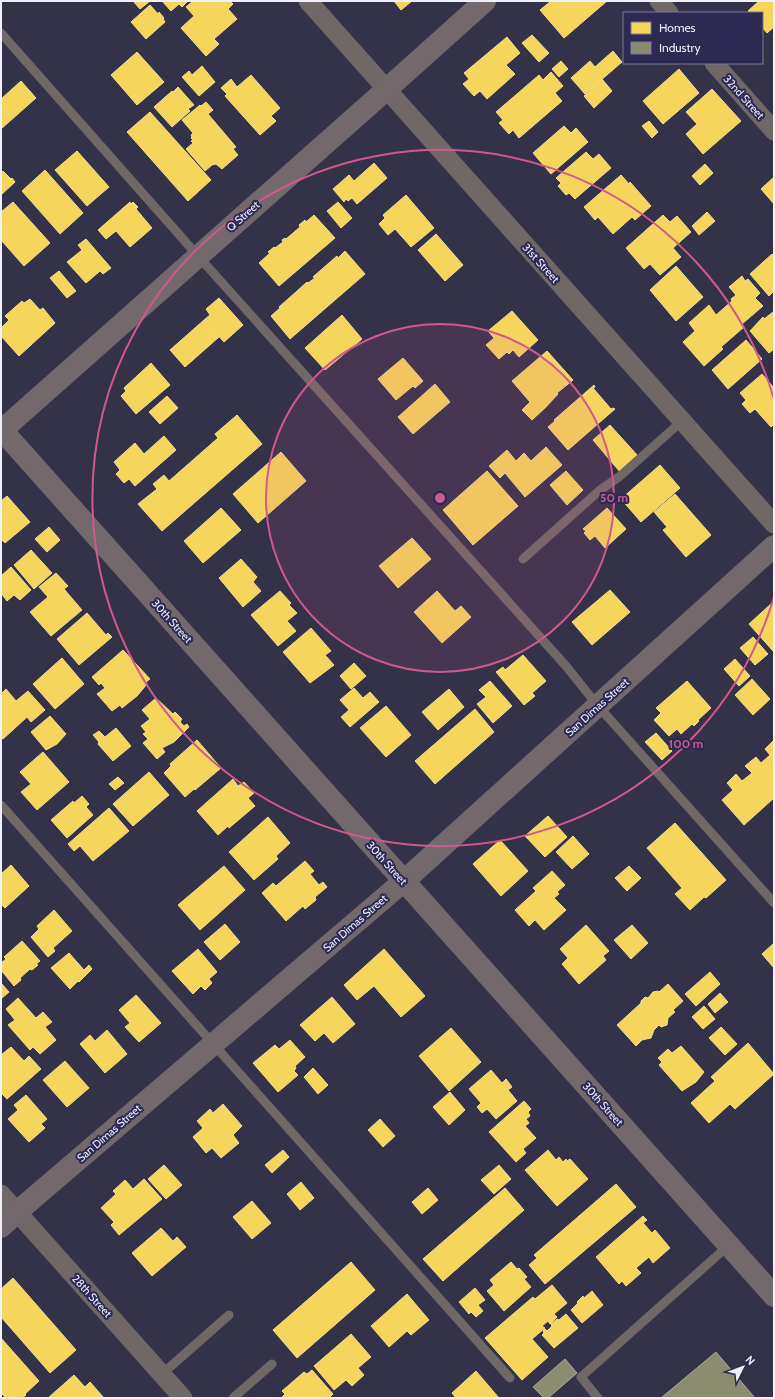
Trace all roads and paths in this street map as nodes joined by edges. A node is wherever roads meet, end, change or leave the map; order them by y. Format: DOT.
graph roads {
  1 [pos="308,1"];
  2 [pos="485,1"];
  3 [pos="659,1"];
  4 [pos="668,12"];
  5 [pos="1,33"];
  6 [pos="715,64"];
  7 [pos="387,89"];
  8 [pos="774,130"];
  9 [pos="198,256"];
  10 [pos="682,421"];
  11 [pos="1,430"];
  12 [pos="774,524"];
  13 [pos="774,546"];
  14 [pos="523,559"];
  15 [pos="598,706"];
  16 [pos="1,806"];
  17 [pos="404,881"];
  18 [pos="774,903"];
  19 [pos="214,1044"];
  20 [pos="1,1194"];
  21 [pos="17,1212"];
  22 [pos="1,1227"];
  23 [pos="729,1246"];
  24 [pos="772,1288"];
  25 [pos="230,1315"];
  26 [pos="272,1364"];
  27 [pos="162,1374"];
  28 [pos="510,1378"];
  29 [pos="183,1398"];
  30 [pos="233,1398"];
  31 [pos="598,1398"];
  1 -- 7 [label="street, 31st Street"];
  2 -- 7 [label="street, Q Street"];
  3 -- 4 [label="street"];
  5 -- 9 [label="lane"];
  6 -- 8 [label="street, 32nd Street"];
  7 -- 9 [label="street, Q Street"];
  7 -- 10 [label="street, 31st Street"];
  9 -- 11 [label="street, Q Street"];
  9 -- 15 [label="lane"];
  10 -- 12 [label="street, 31st Street"];
  10 -- 14 [label="lane"];
  11 -- 17 [label="street, 30th Street"];
  13 -- 15 [label="street, San Dimas Street"];
  15 -- 17 [label="street, San Dimas Street"];
  15 -- 18 [label="lane"];
  16 -- 19 [label="lane"];
  17 -- 19 [label="street, San Dimas Street"];
  17 -- 23 [label="street, 30th Street"];
  19 -- 21 [label="street, San Dimas Street"];
  19 -- 28 [label="lane"];
  20 -- 21 [label="street, 28th Street"];
  21 -- 22 [label="street, San Dimas Street"];
  21 -- 27 [label="street, 28th Street"];
  23 -- 24 [label="street, 30th Street"];
  23 -- 31 [label="lane"];
  25 -- 27 [label="lane"];
  26 -- 30 [label="lane"];
  27 -- 29 [label="street, 28th Street"];
}
